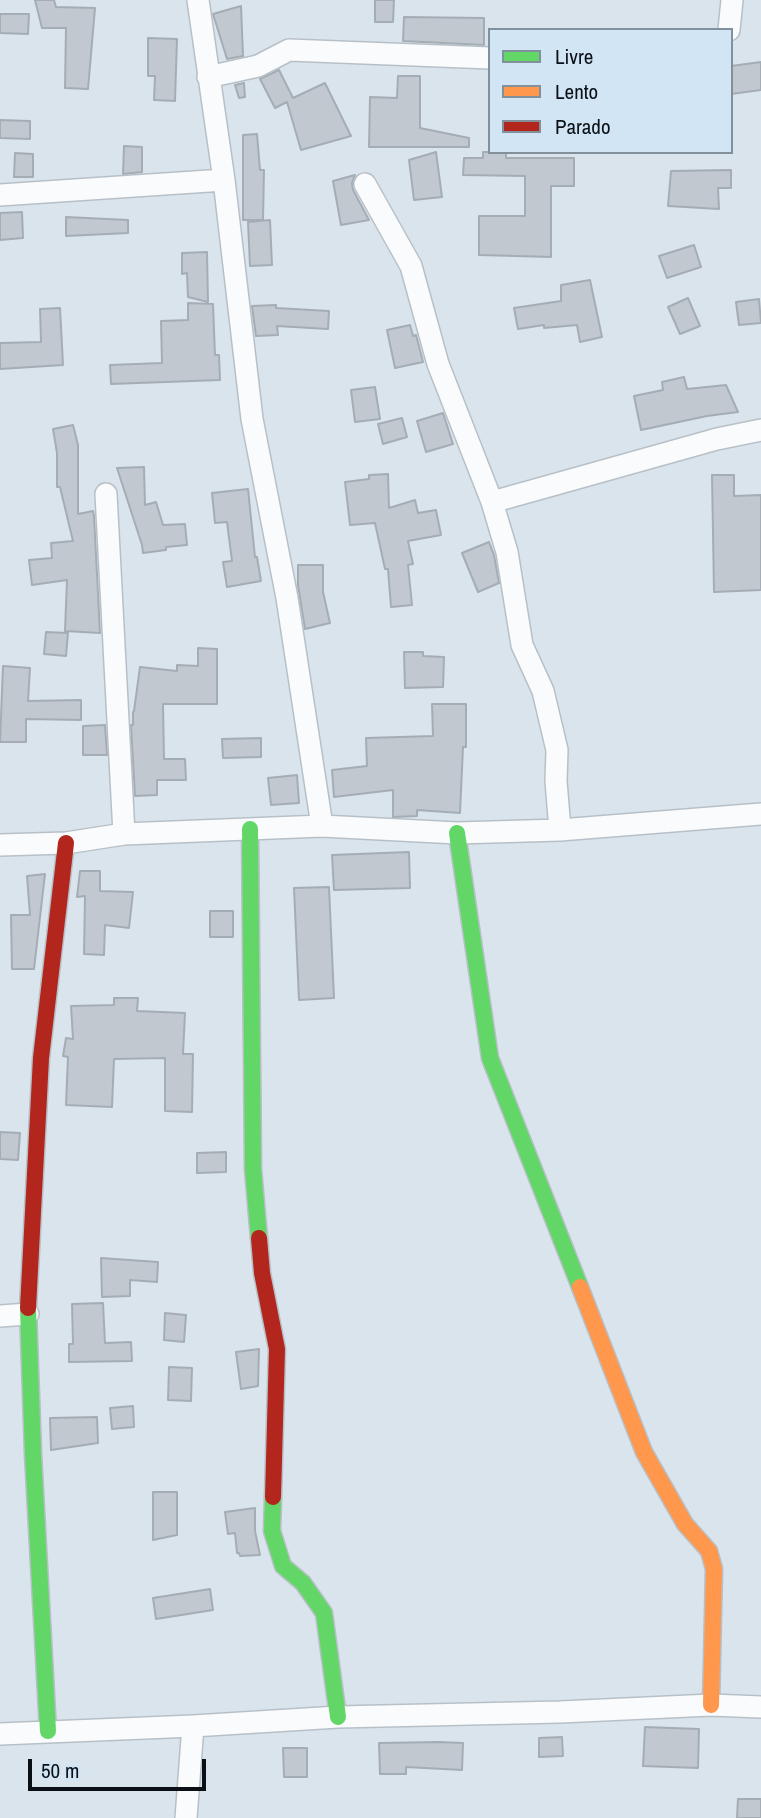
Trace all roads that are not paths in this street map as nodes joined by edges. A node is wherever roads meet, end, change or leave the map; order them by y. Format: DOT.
graph roads {
  1 [pos="198,0"];
  2 [pos="732,0"];
  3 [pos="729,28"];
  4 [pos="488,58"];
  5 [pos="208,77"];
  6 [pos="224,180"];
  7 [pos="365,184"];
  8 [pos="0,195"];
  9 [pos="761,430"];
  10 [pos="106,494"];
  11 [pos="492,502"];
  12 [pos="761,814"];
  13 [pos="321,826"];
  14 [pos="250,829"];
  15 [pos="560,831"];
  16 [pos="457,833"];
  17 [pos="124,834"];
  18 [pos="66,843"];
  19 [pos="0,845"];
  20 [pos="28,1314"];
  21 [pos="0,1316"];
  22 [pos="711,1705"];
  23 [pos="761,1707"];
  24 [pos="338,1717"];
  25 [pos="193,1726"];
  26 [pos="48,1731"];
  27 [pos="0,1734"];
  28 [pos="186,1818"];
  1 -- 5 [label="street"];
  2 -- 3 [label="street"];
  4 -- 5 [label="street"];
  5 -- 6 [label="street"];
  6 -- 8 [label="street"];
  6 -- 13 [label="street"];
  7 -- 11 [label="street"];
  9 -- 11 [label="street"];
  10 -- 17 [label="street"];
  11 -- 15 [label="street"];
  12 -- 15 [label="street"];
  13 -- 14 [label="street"];
  13 -- 16 [label="street"];
  14 -- 17 [label="street"];
  14 -- 24 [label="street"];
  15 -- 16 [label="street"];
  16 -- 22 [label="street"];
  17 -- 18 [label="street"];
  18 -- 19 [label="street"];
  18 -- 20 [label="street"];
  20 -- 21 [label="street"];
  20 -- 26 [label="street"];
  22 -- 23 [label="street"];
  22 -- 24 [label="street"];
  24 -- 25 [label="street"];
  25 -- 26 [label="street"];
  25 -- 28 [label="street"];
  26 -- 27 [label="street"];
}
